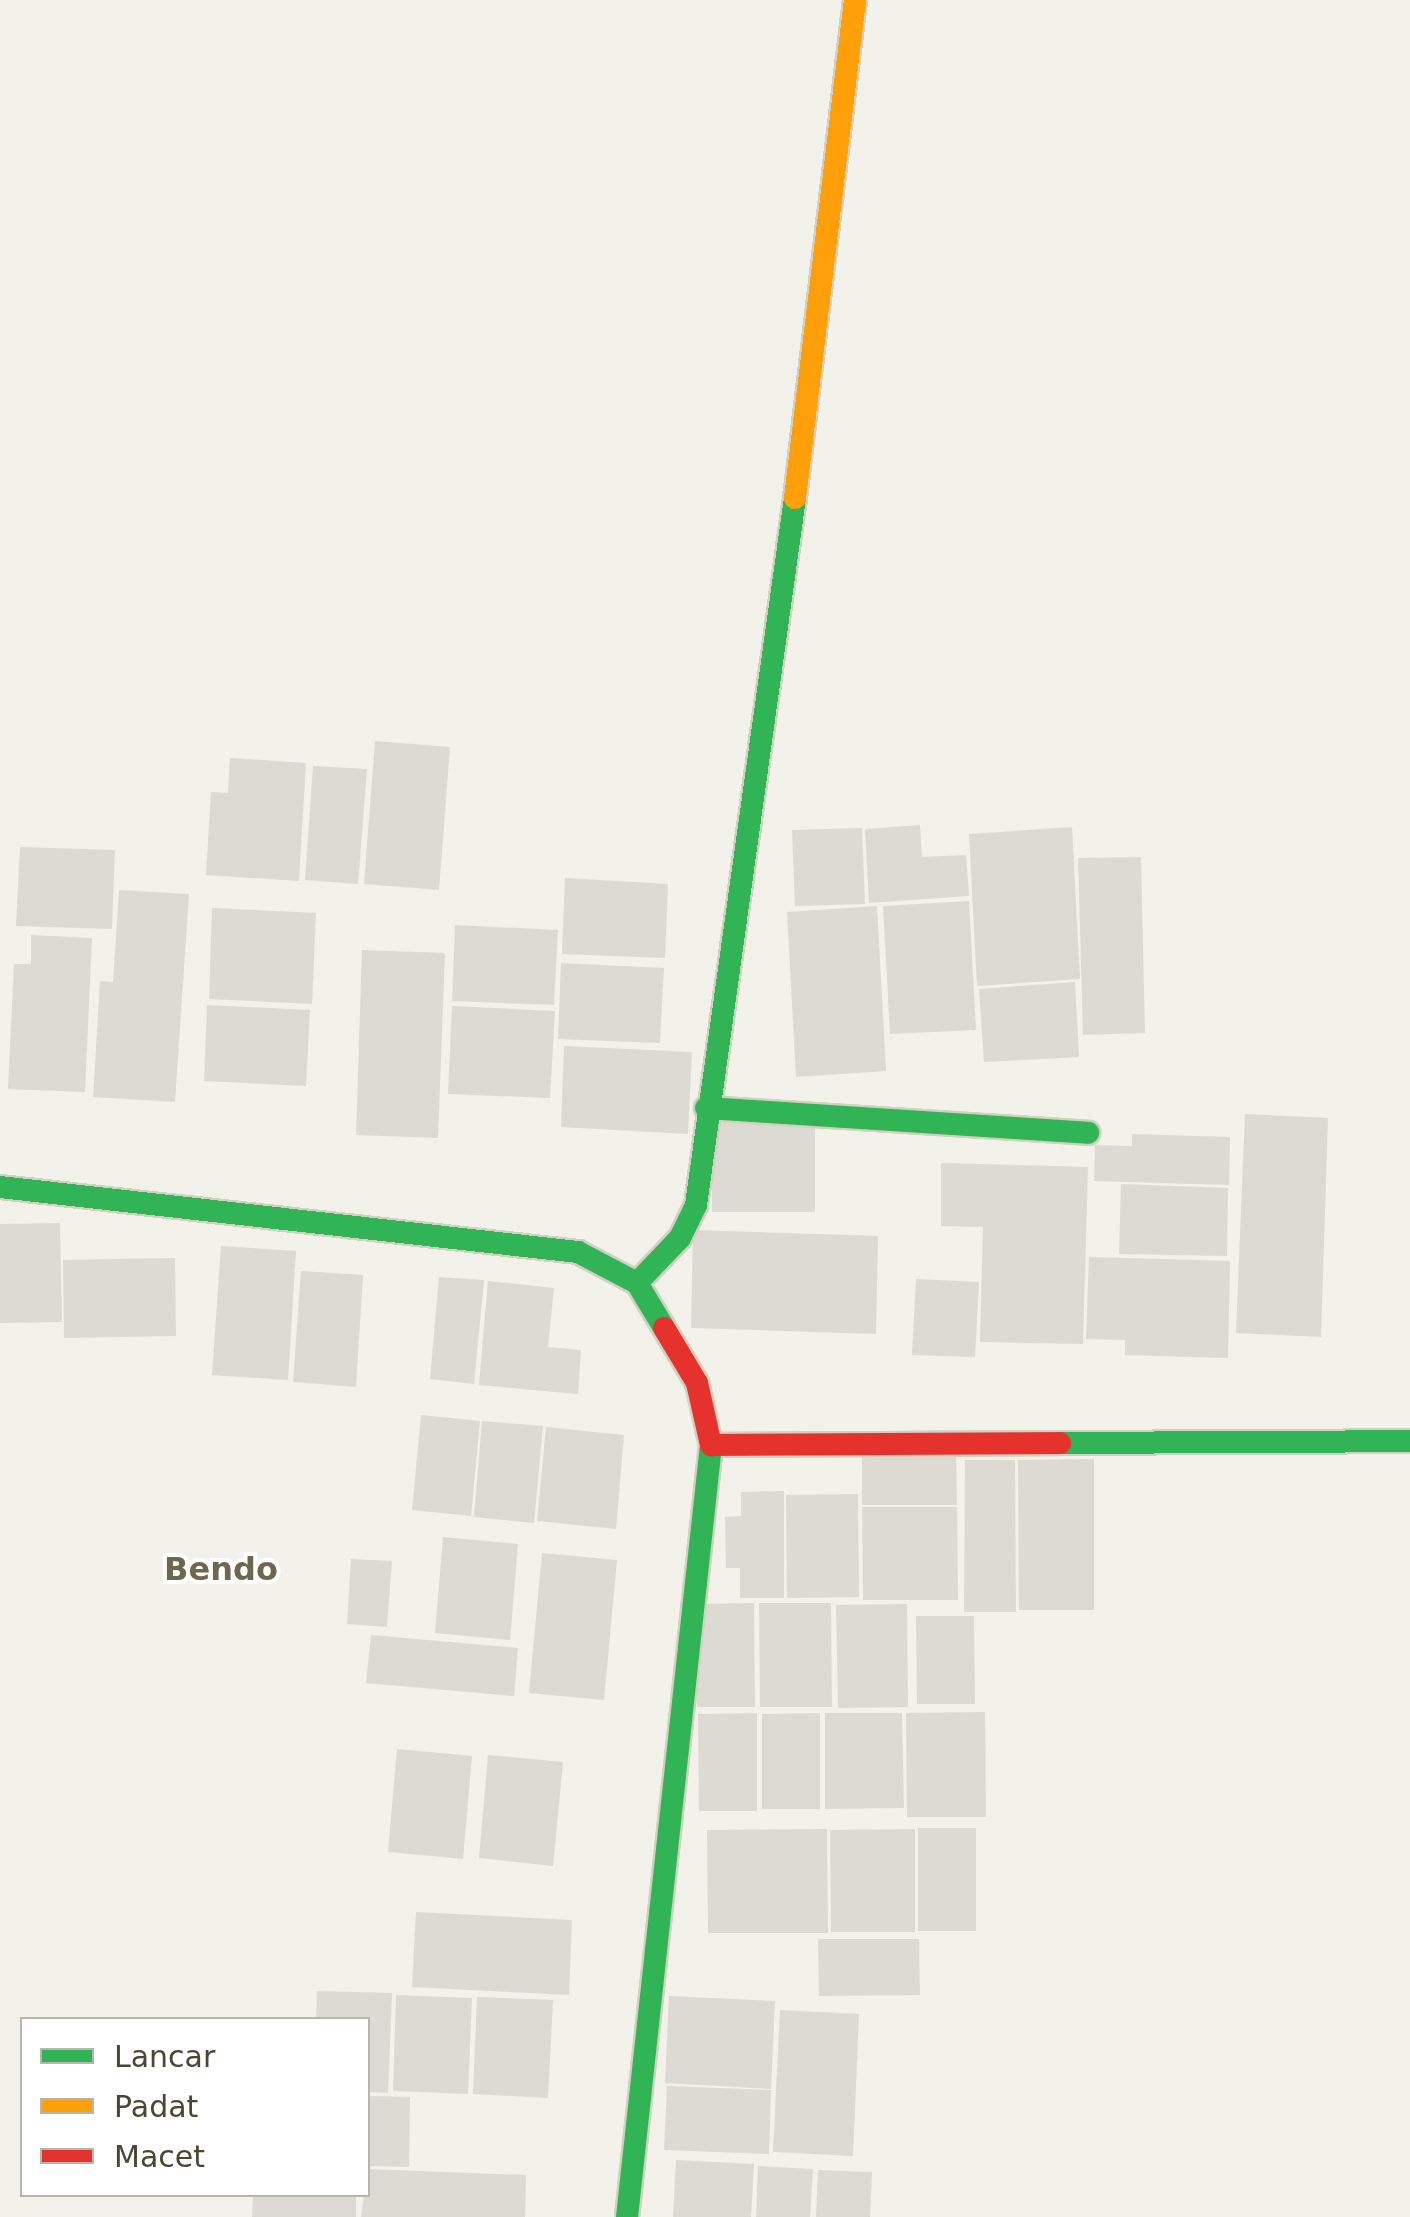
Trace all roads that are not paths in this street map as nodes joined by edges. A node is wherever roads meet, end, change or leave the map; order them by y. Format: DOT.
graph roads {
  1 [pos="854,0"];
  2 [pos="706,1108"];
  3 [pos="1088,1132"];
  4 [pos="0,1187"];
  5 [pos="636,1282"];
  6 [pos="1410,1441"];
  7 [pos="711,1445"];
  8 [pos="627,2217"];
  1 -- 2 [label="street"];
  2 -- 3 [label="street"];
  2 -- 5 [label="street"];
  4 -- 5 [label="street"];
  5 -- 7 [label="street"];
  6 -- 7 [label="street"];
  7 -- 8 [label="street"];
}
